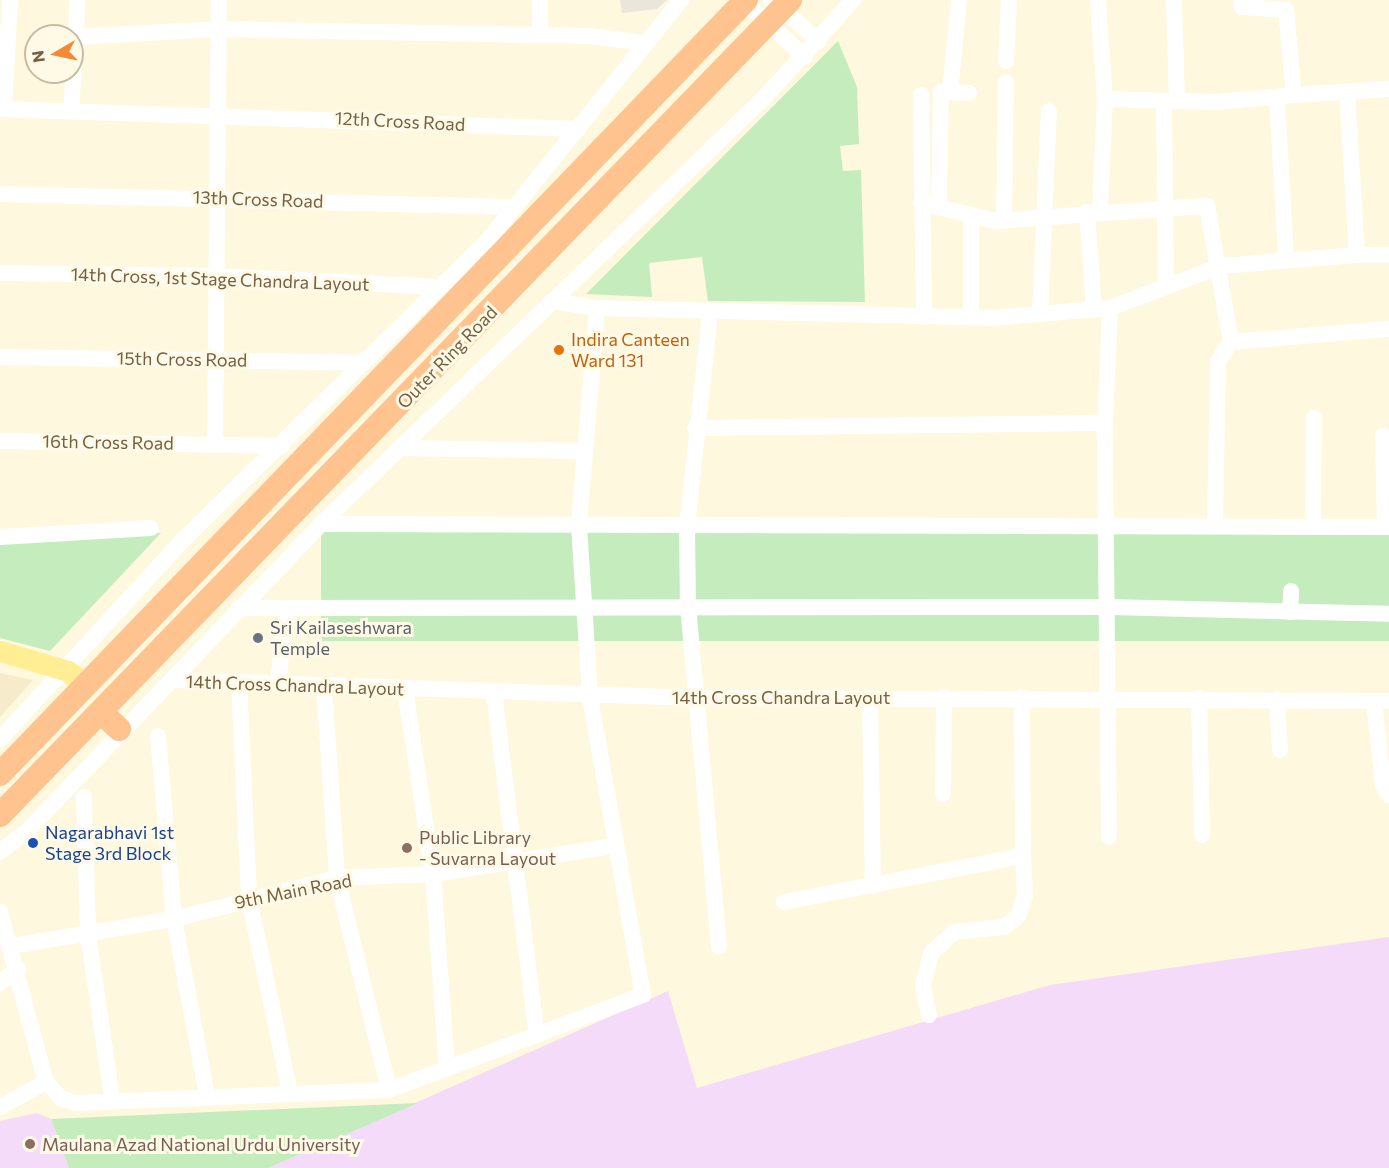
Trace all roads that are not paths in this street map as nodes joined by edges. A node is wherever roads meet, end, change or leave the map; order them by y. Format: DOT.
graph roads {
  1 [pos="10,0"];
  2 [pos="77,0"];
  3 [pos="219,0"];
  4 [pos="540,0"];
  5 [pos="681,0"];
  6 [pos="853,0"];
  7 [pos="959,0"];
  8 [pos="1009,0"];
  9 [pos="1098,0"];
  10 [pos="1174,0"];
  11 [pos="1242,0"];
  12 [pos="783,1"];
  13 [pos="740,6"];
  14 [pos="76,24"];
  15 [pos="2,25"];
  16 [pos="219,28"];
  17 [pos="540,35"];
  18 [pos="84,36"];
  19 [pos="819,41"];
  20 [pos="645,43"];
  21 [pos="805,57"];
  22 [pos="1006,61"];
  23 [pos="951,82"];
  24 [pos="1006,82"];
  25 [pos="73,84"];
  26 [pos="1389,89"];
  27 [pos="1347,92"];
  28 [pos="969,93"];
  29 [pos="921,95"];
  30 [pos="1294,95"];
  31 [pos="1277,98"];
  32 [pos="1105,99"];
  33 [pos="1170,101"];
  34 [pos="2,109"];
  35 [pos="71,111"];
  36 [pos="1049,111"];
  37 [pos="221,113"];
  38 [pos="579,129"];
  39 [pos="0,194"];
  40 [pos="221,198"];
  41 [pos="921,203"];
  42 [pos="939,204"];
  43 [pos="515,207"];
  44 [pos="1161,208"];
  45 [pos="1093,212"];
  46 [pos="971,215"];
  47 [pos="1041,217"];
  48 [pos="1004,220"];
  49 [pos="1357,255"];
  50 [pos="1389,255"];
  51 [pos="1286,260"];
  52 [pos="1221,266"];
  53 [pos="0,273"];
  54 [pos="217,276"];
  55 [pos="440,287"];
  56 [pos="1166,287"];
  57 [pos="552,301"];
  58 [pos="597,308"];
  59 [pos="1102,309"];
  60 [pos="1040,314"];
  61 [pos="710,315"];
  62 [pos="924,317"];
  63 [pos="971,317"];
  64 [pos="1389,330"];
  65 [pos="1231,342"];
  66 [pos="0,357"];
  67 [pos="215,360"];
  68 [pos="364,363"];
  69 [pos="1314,418"];
  70 [pos="1105,423"];
  71 [pos="695,428"];
  72 [pos="1383,436"];
  73 [pos="0,441"];
  74 [pos="215,444"];
  75 [pos="282,446"];
  76 [pos="399,448"];
  77 [pos="585,451"];
  78 [pos="1109,523"];
  79 [pos="1215,523"];
  80 [pos="321,524"];
  81 [pos="579,525"];
  82 [pos="1313,525"];
  83 [pos="687,526"];
  84 [pos="1387,526"];
  85 [pos="151,528"];
  86 [pos="0,537"];
  87 [pos="1291,591"];
  88 [pos="688,606"];
  89 [pos="239,608"];
  90 [pos="286,608"];
  91 [pos="1109,608"];
  92 [pos="586,610"];
  93 [pos="1290,612"];
  94 [pos="1389,614"];
  95 [pos="0,651"];
  96 [pos="77,678"];
  97 [pos="173,680"];
  98 [pos="239,683"];
  99 [pos="278,684"];
  100 [pos="324,686"];
  101 [pos="405,689"];
  102 [pos="494,692"];
  103 [pos="590,696"];
  104 [pos="944,697"];
  105 [pos="1022,697"];
  106 [pos="1110,697"];
  107 [pos="695,698"];
  108 [pos="870,698"];
  109 [pos="1199,698"];
  110 [pos="1277,699"];
  111 [pos="1381,701"];
  112 [pos="111,721"];
  113 [pos="158,736"];
  114 [pos="0,739"];
  115 [pos="1280,750"];
  116 [pos="0,774"];
  117 [pos="943,794"];
  118 [pos="1389,795"];
  119 [pos="84,797"];
  120 [pos="0,815"];
  121 [pos="1202,835"];
  122 [pos="1109,837"];
  123 [pos="613,846"];
  124 [pos="0,852"];
  125 [pos="1023,856"];
  126 [pos="512,862"];
  127 [pos="432,874"];
  128 [pos="337,878"];
  129 [pos="873,886"];
  130 [pos="249,898"];
  131 [pos="784,902"];
  132 [pos="0,912"];
  133 [pos="174,919"];
  134 [pos="88,934"];
  135 [pos="12,946"];
  136 [pos="719,947"];
  137 [pos="18,969"];
  138 [pos="0,983"];
  139 [pos="929,1015"];
  140 [pos="536,1031"];
  141 [pos="447,1067"];
  142 [pos="46,1082"];
  143 [pos="389,1090"];
  144 [pos="290,1093"];
  145 [pos="207,1096"];
  146 [pos="112,1098"];
  147 [pos="0,1107"];
  1 -- 15 [label="street"];
  2 -- 14 [label="street"];
  3 -- 16 [label="street"];
  4 -- 17 [label="street"];
  5 -- 20 [label="street"];
  6 -- 19 [label="street"];
  7 -- 23 [label="street"];
  8 -- 22 [label="street"];
  9 -- 32 [label="street"];
  10 -- 33 [label="street"];
  11 -- 30 [label="street"];
  12 -- 19 [label="street"];
  12 -- 112 [label="highway, Outer Ring Road"];
  13 -- 21 [label="street"];
  13 -- 96 [label="highway, Outer Ring Road"];
  15 -- 34 [label="street"];
  16 -- 17 [label="street"];
  16 -- 18 [label="street"];
  16 -- 37 [label="street"];
  17 -- 20 [label="street"];
  19 -- 21 [label="street"];
  20 -- 38 [label="street"];
  21 -- 57 [label="street"];
  24 -- 48 [label="street"];
  25 -- 35 [label="street"];
  26 -- 27 [label="street"];
  27 -- 30 [label="street"];
  27 -- 49 [label="street"];
  28 -- 42 [label="street"];
  29 -- 41 [label="street"];
  30 -- 31 [label="street"];
  31 -- 33 [label="street"];
  31 -- 51 [label="street"];
  32 -- 33 [label="street"];
  32 -- 45 [label="street"];
  33 -- 44 [label="street"];
  34 -- 35 [label="street, 12th Cross Road"];
  35 -- 37 [label="street, 12th Cross Road"];
  36 -- 47 [label="street"];
  37 -- 38 [label="street, 12th Cross Road"];
  37 -- 40 [label="street"];
  38 -- 43 [label="street"];
  39 -- 40 [label="street, 13th Cross Road"];
  40 -- 43 [label="street, 13th Cross Road"];
  40 -- 54 [label="street"];
  41 -- 42 [label="street"];
  41 -- 62 [label="street"];
  42 -- 46 [label="street"];
  43 -- 55 [label="street"];
  44 -- 45 [label="street"];
  44 -- 52 [label="street"];
  44 -- 56 [label="street"];
  45 -- 47 [label="street"];
  45 -- 59 [label="street"];
  46 -- 48 [label="street"];
  46 -- 63 [label="street"];
  47 -- 48 [label="street"];
  47 -- 60 [label="street"];
  49 -- 50 [label="street"];
  49 -- 51 [label="street"];
  51 -- 52 [label="street"];
  52 -- 56 [label="street"];
  52 -- 65 [label="street"];
  53 -- 54 [label="street, 14th Cross, 1st Stage Chandra Layout"];
  54 -- 55 [label="street, 14th Cross, 1st Stage Chandra Layout"];
  54 -- 67 [label="street"];
  55 -- 68 [label="street"];
  56 -- 59 [label="street"];
  57 -- 58 [label="street"];
  57 -- 76 [label="street"];
  58 -- 61 [label="street"];
  58 -- 77 [label="street"];
  59 -- 60 [label="street"];
  59 -- 70 [label="street"];
  60 -- 63 [label="street"];
  61 -- 62 [label="street"];
  61 -- 71 [label="street"];
  62 -- 63 [label="street"];
  64 -- 65 [label="street"];
  65 -- 79 [label="street"];
  66 -- 67 [label="street, 15th Cross Road"];
  67 -- 68 [label="street, 15th Cross Road"];
  67 -- 74 [label="street"];
  68 -- 75 [label="street"];
  69 -- 82 [label="street"];
  70 -- 71 [label="street"];
  70 -- 78 [label="street"];
  71 -- 83 [label="street"];
  72 -- 84 [label="street"];
  73 -- 74 [label="street, 16th Cross Road"];
  74 -- 75 [label="street, 16th Cross Road"];
  75 -- 96 [label="street"];
  76 -- 77 [label="street"];
  76 -- 80 [label="street"];
  77 -- 81 [label="street"];
  78 -- 79 [label="street"];
  78 -- 83 [label="street"];
  78 -- 91 [label="street"];
  79 -- 82 [label="street"];
  80 -- 81 [label="street"];
  80 -- 89 [label="street"];
  81 -- 83 [label="street"];
  81 -- 92 [label="street"];
  82 -- 84 [label="street"];
  83 -- 88 [label="street"];
  85 -- 86 [label="street"];
  87 -- 93 [label="street"];
  88 -- 91 [label="street"];
  88 -- 92 [label="street"];
  88 -- 107 [label="street"];
  89 -- 90 [label="street"];
  89 -- 97 [label="street"];
  90 -- 92 [label="street"];
  90 -- 99 [label="street"];
  91 -- 93 [label="street"];
  91 -- 106 [label="street"];
  92 -- 103 [label="street"];
  93 -- 94 [label="street"];
  95 -- 96 [label="main road"];
  96 -- 114 [label="street"];
  96 -- 116 [label="highway, Outer Ring Road"];
  97 -- 98 [label="street, 14th Cross Chandra Layout"];
  97 -- 112 [label="street"];
  98 -- 99 [label="street, 14th Cross Chandra Layout"];
  98 -- 130 [label="street"];
  99 -- 100 [label="street, 14th Cross Chandra Layout"];
  100 -- 101 [label="street, 14th Cross Chandra Layout"];
  100 -- 128 [label="street"];
  101 -- 102 [label="street, 14th Cross Chandra Layout"];
  101 -- 127 [label="street"];
  102 -- 103 [label="street, 14th Cross Chandra Layout"];
  102 -- 126 [label="street"];
  103 -- 107 [label="street, 14th Cross Chandra Layout"];
  103 -- 123 [label="street"];
  104 -- 105 [label="street, 14th Cross Chandra Layout"];
  104 -- 108 [label="street, 14th Cross Chandra Layout"];
  104 -- 117 [label="street"];
  105 -- 106 [label="street, 14th Cross Chandra Layout"];
  105 -- 125 [label="street"];
  106 -- 109 [label="street, 14th Cross Chandra Layout"];
  106 -- 122 [label="street"];
  107 -- 108 [label="street, 14th Cross Chandra Layout"];
  107 -- 136 [label="street"];
  108 -- 129 [label="street"];
  109 -- 110 [label="street, 14th Cross Chandra Layout"];
  109 -- 121 [label="street"];
  110 -- 111 [label="street, 14th Cross Chandra Layout"];
  110 -- 115 [label="street"];
  111 -- 118 [label="street"];
  112 -- 120 [label="highway, Outer Ring Road"];
  112 -- 124 [label="street"];
  113 -- 133 [label="street"];
  119 -- 134 [label="street"];
  123 -- 126 [label="street, 9th Main Road"];
  123 -- 140 [label="street"];
  125 -- 129 [label="street"];
  125 -- 139 [label="street"];
  126 -- 127 [label="street, 9th Main Road"];
  126 -- 140 [label="street"];
  127 -- 128 [label="street, 9th Main Road"];
  127 -- 141 [label="street"];
  128 -- 130 [label="street, 9th Main Road"];
  128 -- 143 [label="street"];
  129 -- 131 [label="street"];
  130 -- 133 [label="street, 9th Main Road"];
  130 -- 144 [label="street"];
  132 -- 135 [label="street"];
  133 -- 134 [label="street, 9th Main Road"];
  133 -- 145 [label="street"];
  134 -- 135 [label="street, 9th Main Road"];
  134 -- 146 [label="street"];
  135 -- 137 [label="street"];
  137 -- 138 [label="street"];
  137 -- 142 [label="street"];
  140 -- 141 [label="street"];
  141 -- 143 [label="street"];
  142 -- 146 [label="street"];
  142 -- 147 [label="street"];
  143 -- 144 [label="street"];
  144 -- 145 [label="street"];
  145 -- 146 [label="street"];
}
